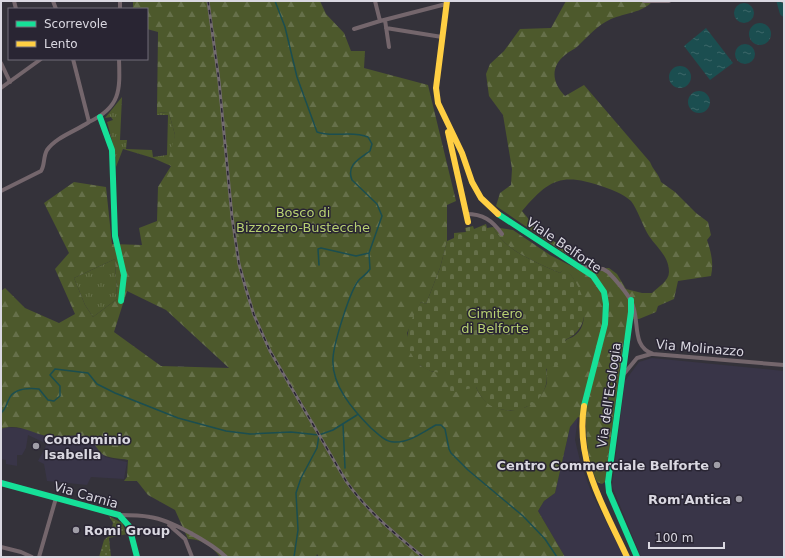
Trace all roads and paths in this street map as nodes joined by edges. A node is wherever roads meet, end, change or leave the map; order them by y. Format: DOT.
graph roads {
  1 [pos="375,1"];
  2 [pos="644,1"];
  3 [pos="669,1"];
  4 [pos="444,2"];
  5 [pos="385,20"];
  6 [pos="380,21"];
  7 [pos="386,28"];
  8 [pos="354,29"];
  9 [pos="442,37"];
  10 [pos="389,47"];
  11 [pos="38,60"];
  12 [pos="73,60"];
  13 [pos="120,60"];
  14 [pos="1,63"];
  15 [pos="10,82"];
  16 [pos="1,88"];
  17 [pos="100,117"];
  18 [pos="89,122"];
  19 [pos="446,122"];
  20 [pos="1,191"];
  21 [pos="466,214"];
  22 [pos="468,222"];
  23 [pos="502,234"];
  24 [pos="576,265"];
  25 [pos="631,300"];
  26 [pos="121,301"];
  27 [pos="653,354"];
  28 [pos="784,365"];
  29 [pos="623,376"];
  30 [pos="1,483"];
  31 [pos="56,498"];
  32 [pos="119,515"];
  33 [pos="166,522"];
  34 [pos="1,547"];
  35 [pos="32,557"];
  36 [pos="39,557"];
  37 [pos="137,557"];
  38 [pos="192,557"];
  39 [pos="226,557"];
  40 [pos="628,557"];
  41 [pos="637,557"];
  1 -- 6 [label="street"];
  2 -- 3 [label="street"];
  4 -- 5 [label="street"];
  4 -- 9 [label="street, Viale Belforte"];
  5 -- 6 [label="street"];
  5 -- 7 [label="street"];
  6 -- 8 [label="street"];
  7 -- 9 [label="street"];
  7 -- 10 [label="street"];
  9 -- 19 [label="street, Viale Belforte"];
  11 -- 15 [label="street"];
  12 -- 18 [label="street"];
  13 -- 17 [label="street"];
  14 -- 15 [label="street"];
  15 -- 16 [label="street"];
  17 -- 18 [label="street"];
  17 -- 26 [label="street"];
  18 -- 20 [label="street"];
  19 -- 21 [label="street"];
  19 -- 24 [label="street, Viale Belforte"];
  21 -- 22 [label="street"];
  21 -- 23 [label="street"];
  24 -- 25 [label="street"];
  24 -- 40 [label="street, Viale Belforte"];
  25 -- 27 [label="street, Via Molinazzo"];
  25 -- 29 [label="street, Via dell'Ecologia"];
  27 -- 28 [label="street, Via Molinazzo"];
  27 -- 29 [label="street"];
  29 -- 41 [label="street, Via dell'Ecologia"];
  30 -- 31 [label="street, Via Carnia"];
  31 -- 32 [label="street, Via Carnia"];
  31 -- 36 [label="street"];
  32 -- 33 [label="street"];
  32 -- 37 [label="street, Via Carnia"];
  33 -- 38 [label="street"];
  33 -- 39 [label="street"];
  34 -- 35 [label="street"];
}
